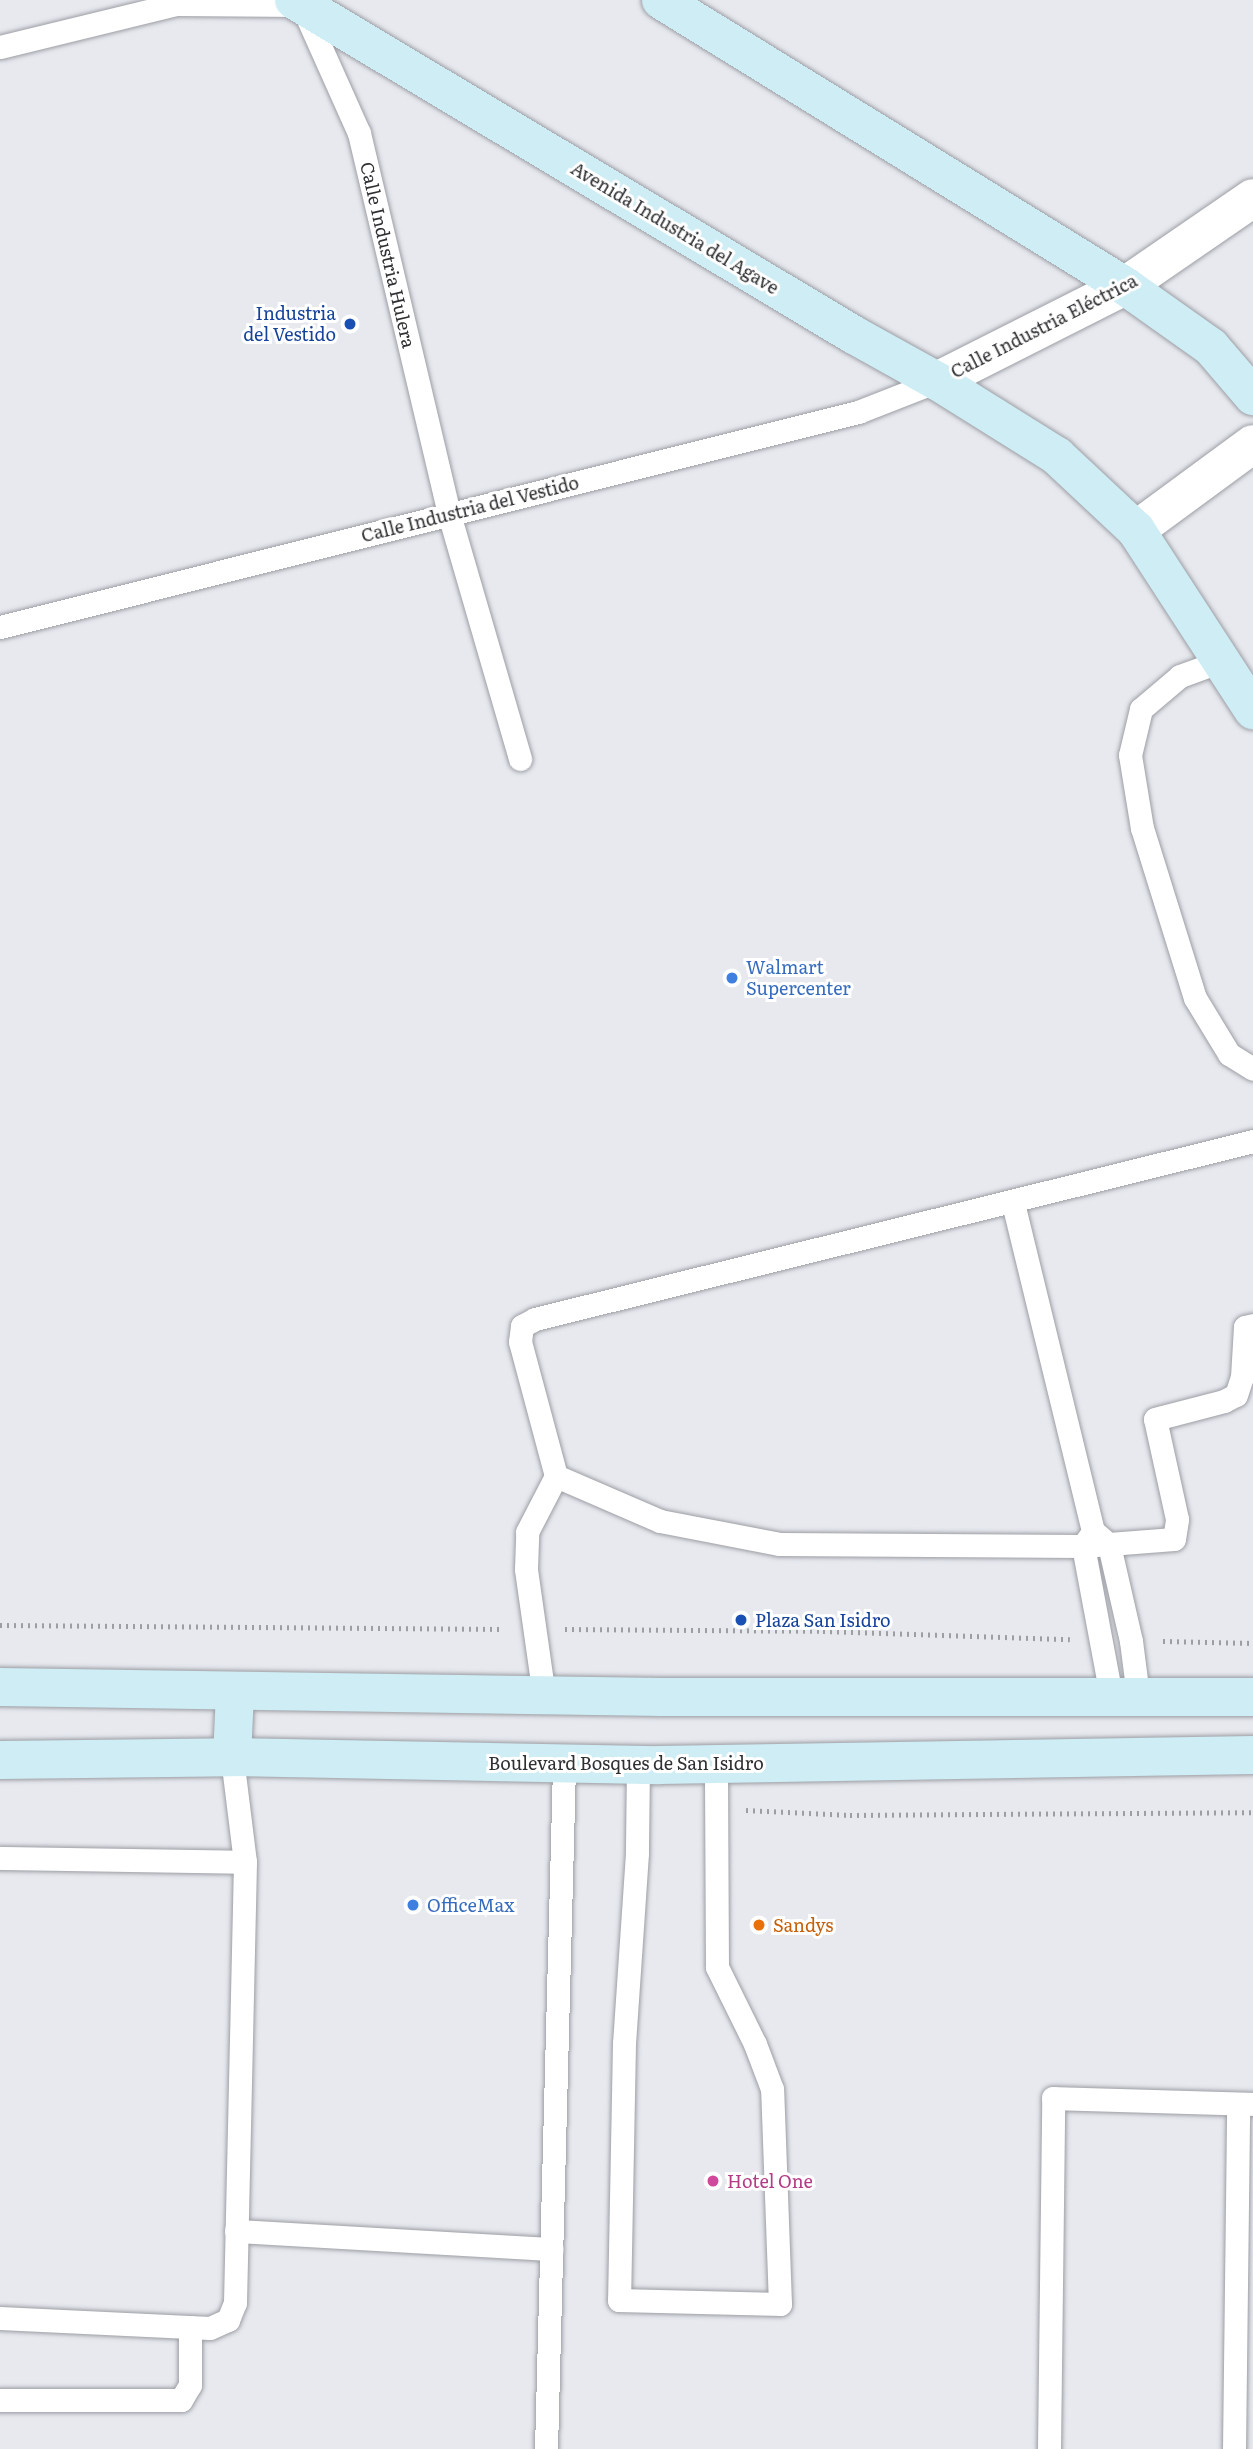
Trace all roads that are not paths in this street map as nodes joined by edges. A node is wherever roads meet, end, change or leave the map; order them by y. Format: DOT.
graph roads {
  1 [pos="661,0"];
  2 [pos="300,2"];
  3 [pos="0,47"];
  4 [pos="1253,198"];
  5 [pos="1125,286"];
  6 [pos="937,381"];
  7 [pos="1253,396"];
  8 [pos="1253,444"];
  9 [pos="449,514"];
  10 [pos="1136,530"];
  11 [pos="0,627"];
  12 [pos="1221,661"];
  13 [pos="1253,710"];
  14 [pos="520,759"];
  15 [pos="1253,1069"];
  16 [pos="1253,1141"];
  17 [pos="1013,1203"];
  18 [pos="1253,1325"];
  19 [pos="556,1476"];
  20 [pos="1095,1540"];
  21 [pos="0,1687"];
  22 [pos="235,1693"];
  23 [pos="544,1696"];
  24 [pos="1124,1696"];
  25 [pos="1253,1697"];
  26 [pos="1253,1755"];
  27 [pos="232,1757"];
  28 [pos="0,1760"];
  29 [pos="716,1763"];
  30 [pos="564,1765"];
  31 [pos="638,1765"];
  32 [pos="0,1858"];
  33 [pos="245,1862"];
  34 [pos="1246,2104"];
  35 [pos="236,2231"];
  36 [pos="551,2249"];
  37 [pos="0,2318"];
  38 [pos="190,2327"];
  39 [pos="0,2400"];
  40 [pos="546,2449"];
  41 [pos="1049,2449"];
  42 [pos="1234,2449"];
  1 -- 5 [label="main road"];
  2 -- 3 [label="lane"];
  2 -- 6 [label="main road, Avenida Industria del Agave"];
  2 -- 9 [label="lane, Calle Industria Hulera"];
  4 -- 5 [label="street, Calle Industria Eléctrica"];
  5 -- 6 [label="street, Calle Industria Eléctrica"];
  5 -- 7 [label="main road"];
  6 -- 9 [label="lane, Calle Industria del Vestido"];
  6 -- 10 [label="main road, Avenida Industria del Agave"];
  8 -- 10 [label="street"];
  9 -- 11 [label="lane, Calle Industria del Vestido"];
  9 -- 14 [label="lane, Calle Industria Hulera"];
  10 -- 12 [label="main road, Avenida Industria del Agave"];
  12 -- 13 [label="main road, Avenida Industria del Agave"];
  12 -- 15 [label="lane"];
  16 -- 17 [label="lane"];
  17 -- 19 [label="lane"];
  17 -- 20 [label="lane"];
  18 -- 20 [label="lane"];
  19 -- 20 [label="lane"];
  19 -- 23 [label="lane"];
  20 -- 24 [label="lane"];
  20 -- 24 [label="lane"];
  21 -- 22 [label="main road"];
  22 -- 23 [label="main road"];
  22 -- 27 [label="main road"];
  23 -- 24 [label="main road"];
  24 -- 25 [label="main road"];
  26 -- 29 [label="main road, Boulevard Bosques de San Isidro"];
  27 -- 28 [label="main road, Boulevard Bosques de San Isidro"];
  27 -- 30 [label="main road, Boulevard Bosques de San Isidro"];
  27 -- 33 [label="lane"];
  29 -- 31 [label="main road, Boulevard Bosques de San Isidro"];
  29 -- 31 [label="lane"];
  30 -- 31 [label="main road, Boulevard Bosques de San Isidro"];
  30 -- 36 [label="lane"];
  32 -- 33 [label="lane"];
  33 -- 35 [label="lane"];
  34 -- 41 [label="lane"];
  34 -- 42 [label="lane"];
  35 -- 36 [label="lane"];
  35 -- 38 [label="lane"];
  36 -- 40 [label="lane"];
  37 -- 38 [label="lane"];
  38 -- 39 [label="lane"];
}
